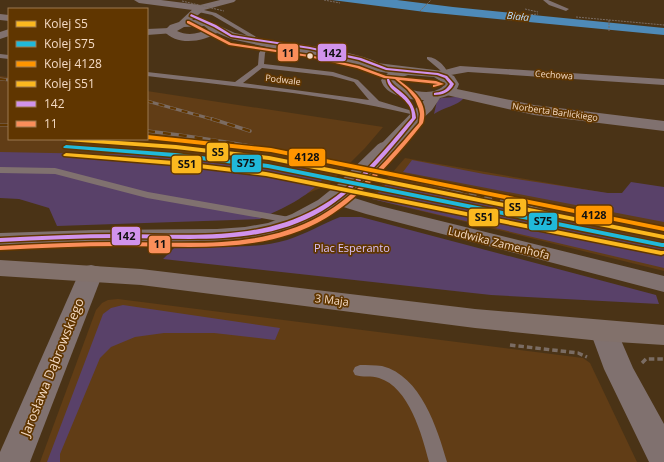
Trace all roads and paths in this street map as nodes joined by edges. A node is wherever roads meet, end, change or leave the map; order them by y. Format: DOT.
graph roads {
  1 [pos="139,0"];
  2 [pos="231,0"];
  3 [pos="324,0"];
  4 [pos="431,0"];
  5 [pos="545,0"];
  6 [pos="182,1"];
  7 [pos="340,3"];
  8 [pos="525,9"];
  9 [pos="566,9"];
  10 [pos="196,11"];
  11 [pos="224,11"];
  12 [pos="420,11"];
  13 [pos="573,16"];
  14 [pos="508,20"];
  15 [pos="609,21"];
  16 [pos="183,24"];
  17 [pos="664,25"];
  18 [pos="211,26"];
  19 [pos="605,30"];
  20 [pos="170,31"];
  21 [pos="148,32"];
  22 [pos="194,36"];
  23 [pos="306,42"];
  24 [pos="271,44"];
  25 [pos="429,58"];
  26 [pos="436,64"];
  27 [pos="261,66"];
  28 [pos="412,71"];
  29 [pos="148,74"];
  30 [pos="387,75"];
  31 [pos="664,82"];
  32 [pos="237,84"];
  33 [pos="443,84"];
  34 [pos="401,92"];
  35 [pos="376,103"];
  36 [pos="414,116"];
  37 [pos="664,126"];
  38 [pos="0,170"];
  39 [pos="342,191"];
  40 [pos="297,221"];
  41 [pos="0,240"];
  42 [pos="0,268"];
  43 [pos="91,273"];
  44 [pos="664,284"];
  45 [pos="604,332"];
  46 [pos="664,335"];
  47 [pos="502,344"];
  48 [pos="664,359"];
  49 [pos="592,360"];
  50 [pos="643,368"];
  51 [pos="360,371"];
  52 [pos="664,457"];
  53 [pos="13,462"];
  54 [pos="438,462"];
  1 -- 10 [label="street"];
  2 -- 10 [label="street"];
  3 -- 7 [label="path"];
  4 -- 12 [label="path"];
  5 -- 9 [label="lane"];
  6 -- 11 [label="path, bridge"];
  8 -- 14 [label="path"];
  10 -- 16 [label="street"];
  10 -- 18 [label="street"];
  10 -- 24 [label="lane"];
  13 -- 15 [label="path"];
  15 -- 17 [label="path"];
  15 -- 19 [label="path"];
  16 -- 18 [label="street"];
  16 -- 20 [label="street"];
  18 -- 22 [label="street"];
  18 -- 24 [label="street"];
  20 -- 21 [label="street"];
  20 -- 22 [label="street"];
  22 -- 24 [label="street"];
  23 -- 24 [label="lane"];
  24 -- 27 [label="lane"];
  24 -- 30 [label="street"];
  24 -- 30 [label="lane"];
  25 -- 26 [label="lane"];
  26 -- 28 [label="lane"];
  26 -- 33 [label="lane"];
  27 -- 32 [label="lane"];
  27 -- 35 [label="lane"];
  28 -- 30 [label="street"];
  28 -- 33 [label="street"];
  29 -- 32 [label="lane, Podwale"];
  30 -- 34 [label="street"];
  31 -- 33 [label="street, Cechowa"];
  32 -- 35 [label="lane, Podwale"];
  33 -- 34 [label="street"];
  33 -- 36 [label="street"];
  33 -- 37 [label="street, Norberta Barlickiego"];
  34 -- 36 [label="street"];
  35 -- 36 [label="lane, Podwale"];
  36 -- 39 [label="street, bridge"];
  38 -- 40 [label="lane"];
  39 -- 40 [label="street"];
  39 -- 44 [label="street, Ludwika Zamenhofa"];
  40 -- 41 [label="street"];
  42 -- 43 [label="main road, 3 Maja"];
  43 -- 45 [label="main road, 3 Maja"];
  43 -- 53 [label="street, Jarosława Dąbrowskiego"];
  45 -- 46 [label="main road, 3 Maja"];
  45 -- 52 [label="street"];
  47 -- 49 [label="path"];
  48 -- 50 [label="path"];
  51 -- 54 [label="lane"];
}
